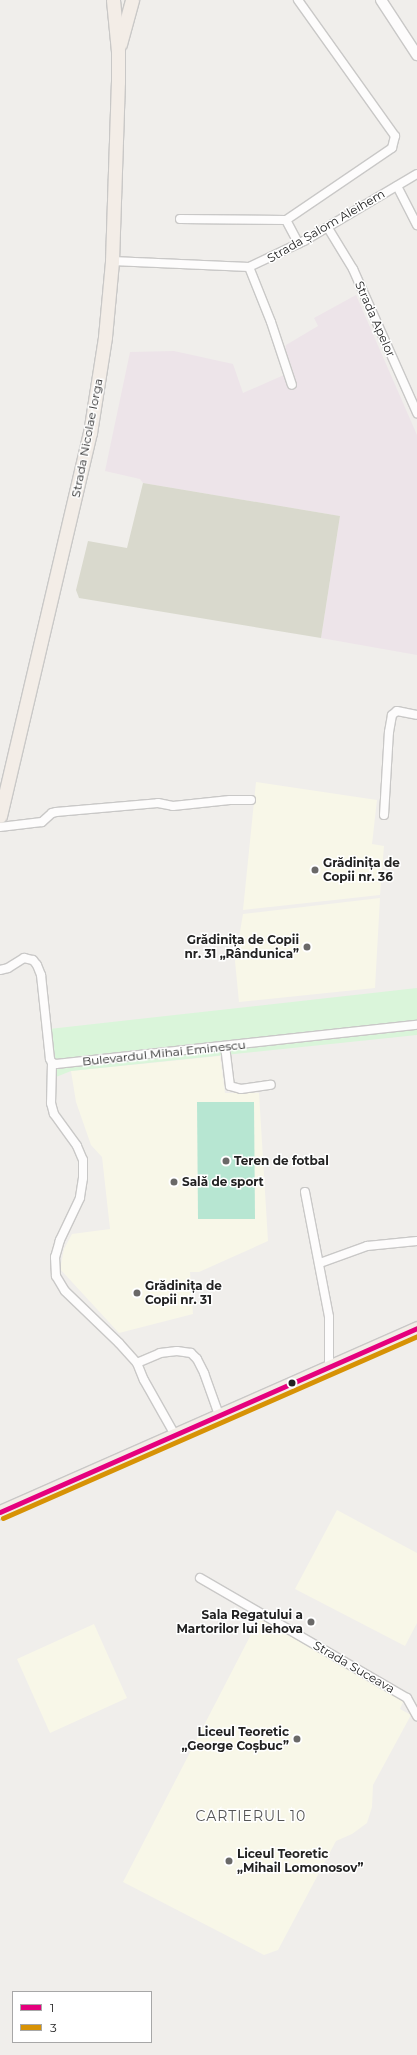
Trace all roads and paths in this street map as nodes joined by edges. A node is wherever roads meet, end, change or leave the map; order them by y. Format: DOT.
graph roads {
  1 [pos="113,0"];
  2 [pos="132,0"];
  3 [pos="298,0"];
  4 [pos="381,0"];
  5 [pos="118,51"];
  6 [pos="417,55"];
  7 [pos="417,174"];
  8 [pos="397,186"];
  9 [pos="180,219"];
  10 [pos="286,220"];
  11 [pos="417,225"];
  12 [pos="328,228"];
  13 [pos="298,244"];
  14 [pos="112,261"];
  15 [pos="249,267"];
  16 [pos="292,385"];
  17 [pos="417,413"];
  18 [pos="417,715"];
  19 [pos="251,800"];
  20 [pos="384,815"];
  21 [pos="0,816"];
  22 [pos="0,827"];
  23 [pos="0,970"];
  24 [pos="417,1025"];
  25 [pos="225,1046"];
  26 [pos="52,1063"];
  27 [pos="271,1085"];
  28 [pos="306,1192"];
  29 [pos="417,1241"];
  30 [pos="320,1263"];
  31 [pos="417,1328"];
  32 [pos="138,1363"];
  33 [pos="329,1366"];
  34 [pos="219,1415"];
  35 [pos="175,1435"];
  36 [pos="0,1512"];
  37 [pos="200,1578"];
  38 [pos="417,1716"];
  1 -- 5 [label="main road, Strada Nicolae Iorga"];
  2 -- 5 [label="main road, Strada Nicolae Iorga"];
  3 -- 10 [label="street"];
  4 -- 6 [label="street"];
  5 -- 14 [label="main road, Strada Nicolae Iorga"];
  7 -- 8 [label="street, Strada Șalom Aleihem"];
  8 -- 11 [label="street, Strada Șalom Aleihem"];
  8 -- 12 [label="street, Strada Șalom Aleihem"];
  9 -- 10 [label="street"];
  10 -- 13 [label="street"];
  12 -- 13 [label="street, Strada Șalom Aleihem"];
  12 -- 17 [label="street, Strada Apelor"];
  13 -- 15 [label="street, Strada Șalom Aleihem"];
  14 -- 15 [label="street, Strada Șalom Aleihem"];
  14 -- 21 [label="main road, Strada Nicolae Iorga"];
  15 -- 16 [label="street"];
  18 -- 20 [label="street"];
  19 -- 22 [label="street"];
  23 -- 26 [label="street"];
  24 -- 25 [label="street, Bulevardul Mihai Eminescu"];
  25 -- 26 [label="street, Bulevardul Mihai Eminescu"];
  25 -- 27 [label="street"];
  26 -- 32 [label="street"];
  28 -- 30 [label="street"];
  29 -- 30 [label="street"];
  30 -- 33 [label="street"];
  31 -- 33 [label="main road"];
  32 -- 34 [label="street"];
  32 -- 35 [label="street"];
  33 -- 34 [label="main road"];
  34 -- 35 [label="main road"];
  35 -- 36 [label="main road"];
  37 -- 38 [label="street, Strada Suceava"];
}
